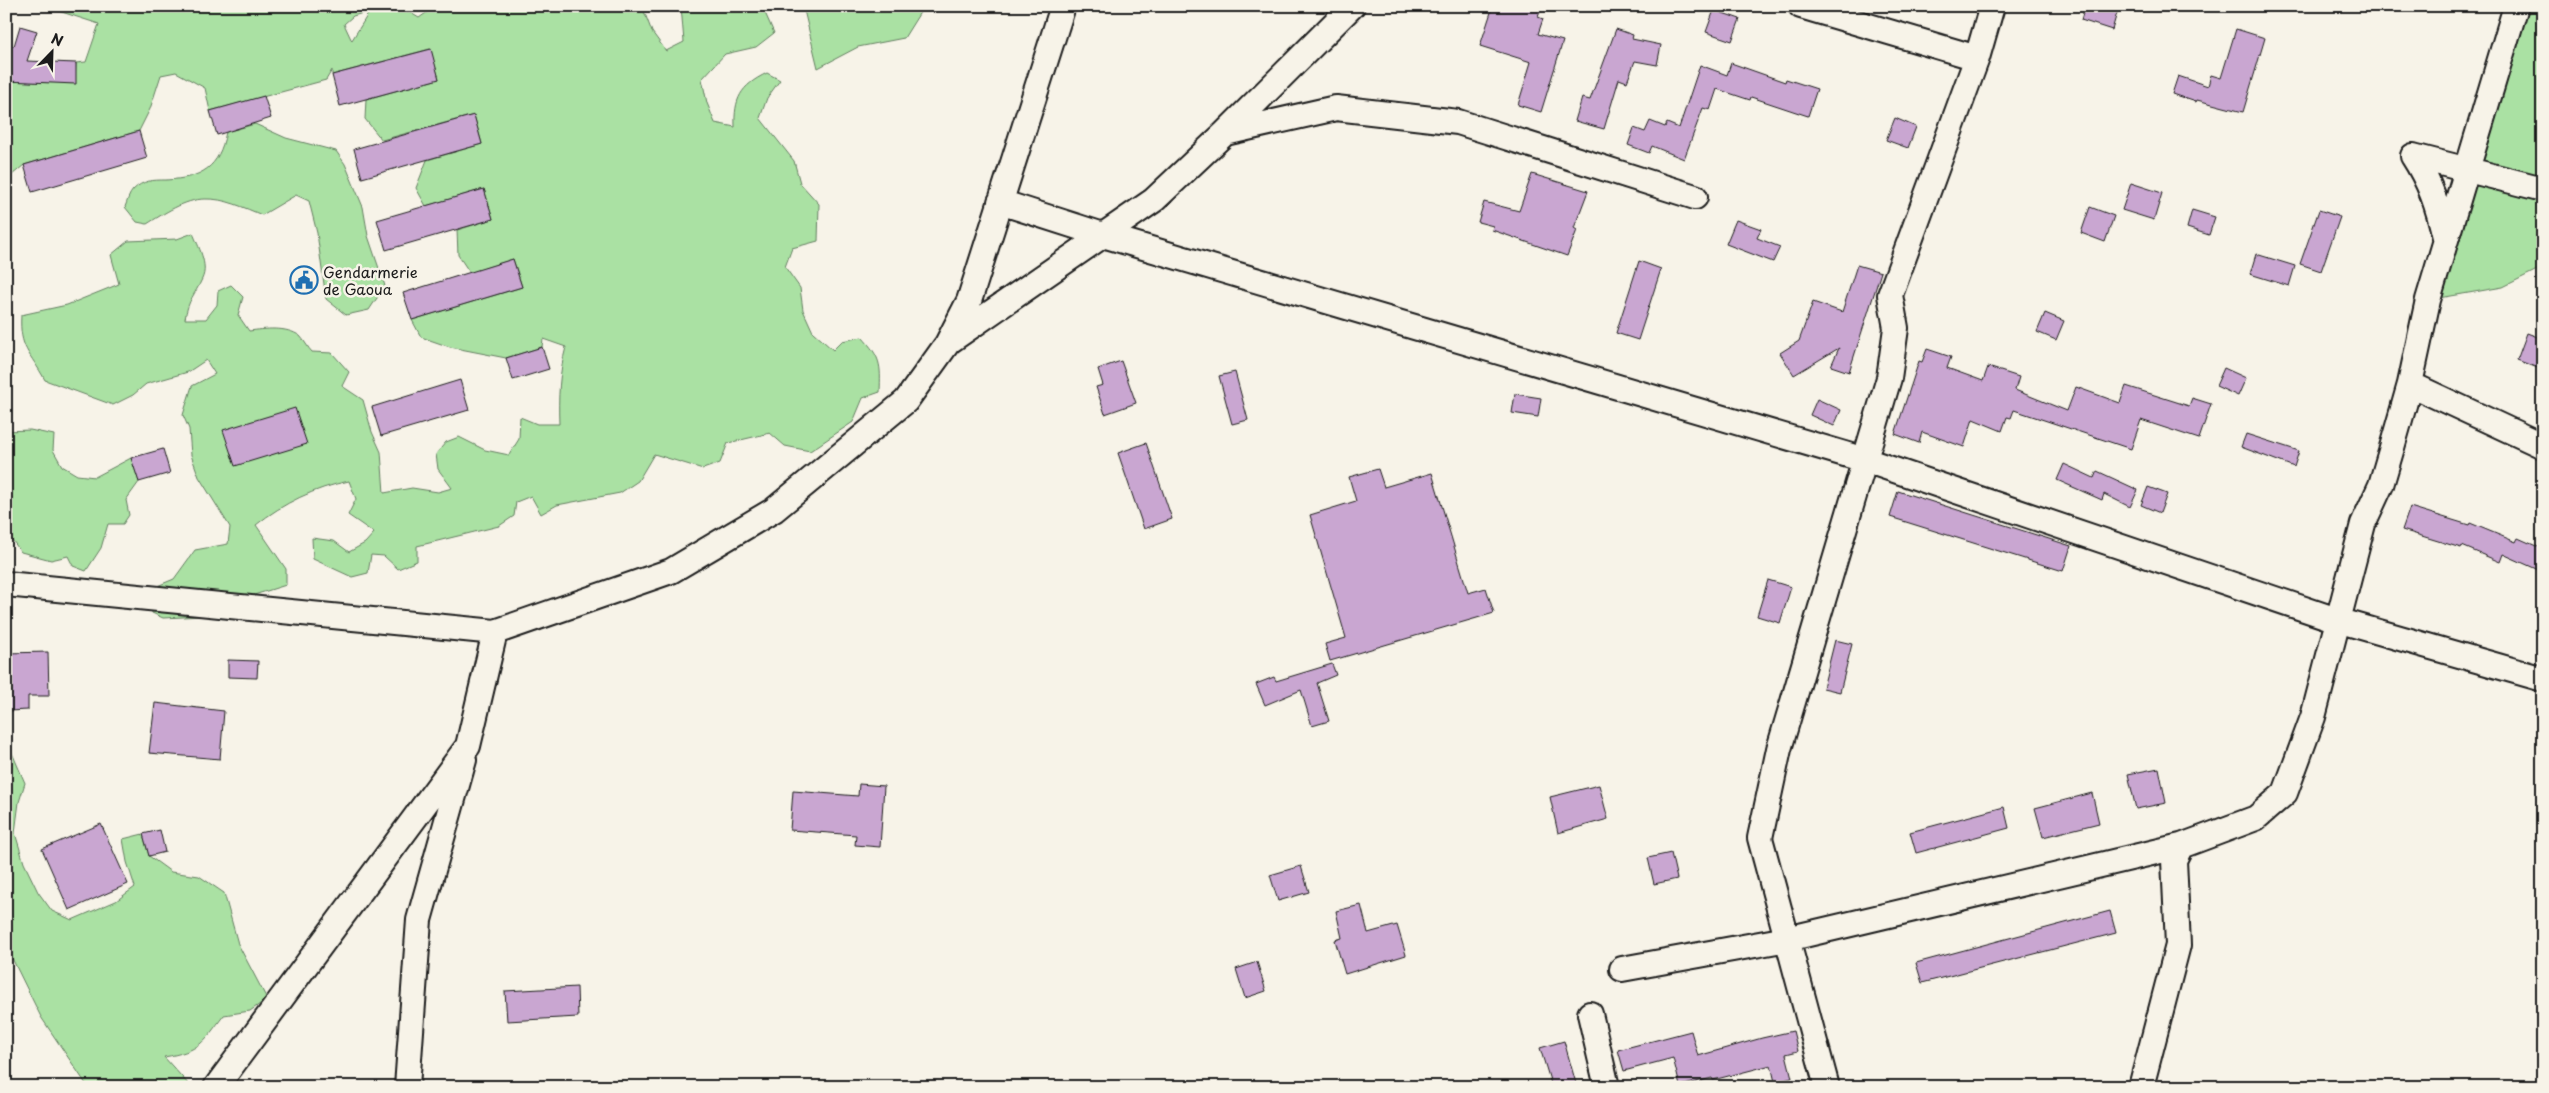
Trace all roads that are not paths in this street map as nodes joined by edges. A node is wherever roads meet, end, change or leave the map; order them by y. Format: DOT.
graph roads {
  1 [pos="1063,6"];
  2 [pos="1352,6"];
  3 [pos="1801,6"];
  4 [pos="1992,6"];
  5 [pos="2516,6"];
  6 [pos="1977,58"];
  7 [pos="1225,134"];
  8 [pos="2468,168"];
  9 [pos="2543,189"];
  10 [pos="1695,198"];
  11 [pos="1000,202"];
  12 [pos="1103,235"];
  13 [pos="2446,240"];
  14 [pos="947,344"];
  15 [pos="2410,384"];
  16 [pos="2543,446"];
  17 [pos="1865,460"];
  18 [pos="6,584"];
  19 [pos="2337,620"];
  20 [pos="495,632"];
  21 [pos="2543,679"];
  22 [pos="468,746"];
  23 [pos="2181,846"];
  24 [pos="1787,940"];
  25 [pos="1622,969"];
  26 [pos="1590,1014"];
  27 [pos="216,1087"];
  28 [pos="407,1087"];
  29 [pos="1607,1087"];
  30 [pos="1826,1087"];
  31 [pos="2141,1087"];
  1 -- 11 [label="street"];
  2 -- 7 [label="street"];
  3 -- 6 [label="street"];
  4 -- 6 [label="street"];
  5 -- 8 [label="street"];
  6 -- 17 [label="street"];
  7 -- 10 [label="street"];
  7 -- 12 [label="street"];
  8 -- 9 [label="street"];
  8 -- 13 [label="street"];
  8 -- 13 [label="street"];
  11 -- 12 [label="street"];
  11 -- 14 [label="street"];
  12 -- 14 [label="street"];
  12 -- 17 [label="street"];
  13 -- 15 [label="street"];
  14 -- 20 [label="street"];
  15 -- 16 [label="street"];
  15 -- 19 [label="street"];
  17 -- 19 [label="street"];
  17 -- 24 [label="street"];
  18 -- 20 [label="street"];
  19 -- 21 [label="street"];
  19 -- 23 [label="street"];
  20 -- 22 [label="street"];
  22 -- 27 [label="street"];
  22 -- 28 [label="street"];
  23 -- 24 [label="street"];
  23 -- 31 [label="street"];
  24 -- 25 [label="street"];
  24 -- 30 [label="street"];
  26 -- 29 [label="street"];
}
